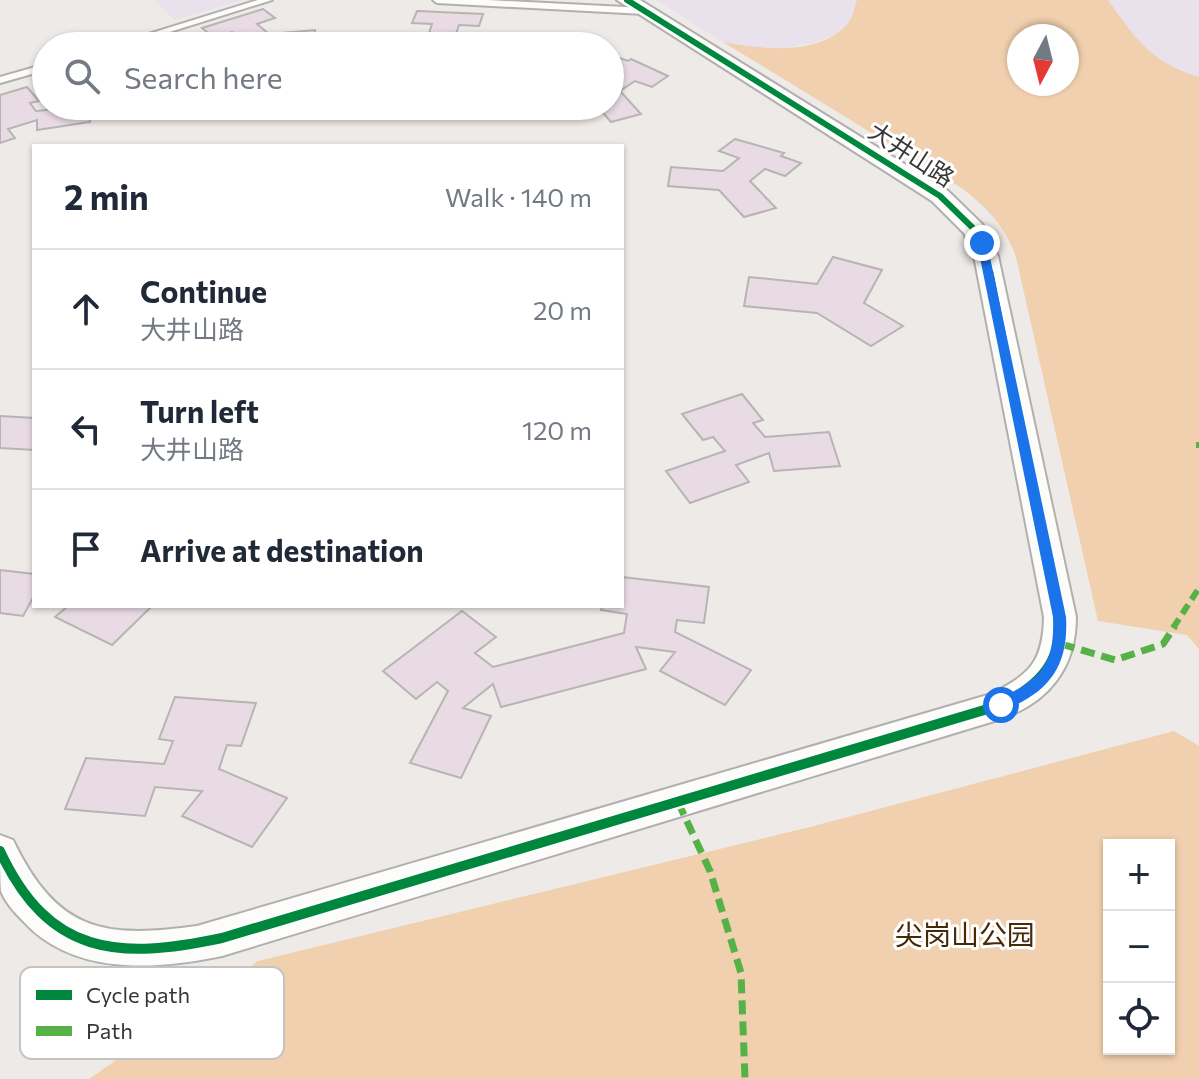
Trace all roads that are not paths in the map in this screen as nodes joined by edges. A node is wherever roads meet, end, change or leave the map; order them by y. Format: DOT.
graph roads {
  1 [pos="268,0"];
  2 [pos="437,0"];
  3 [pos="636,5"];
  4 [pos="162,32"];
  5 [pos="32,71"];
  6 [pos="0,80"];
  7 [pos="0,851"];
  1 -- 4 [label="lane"];
  2 -- 3 [label="lane"];
  3 -- 7 [label="street, 大井山路"];
  5 -- 6 [label="lane"];
}
